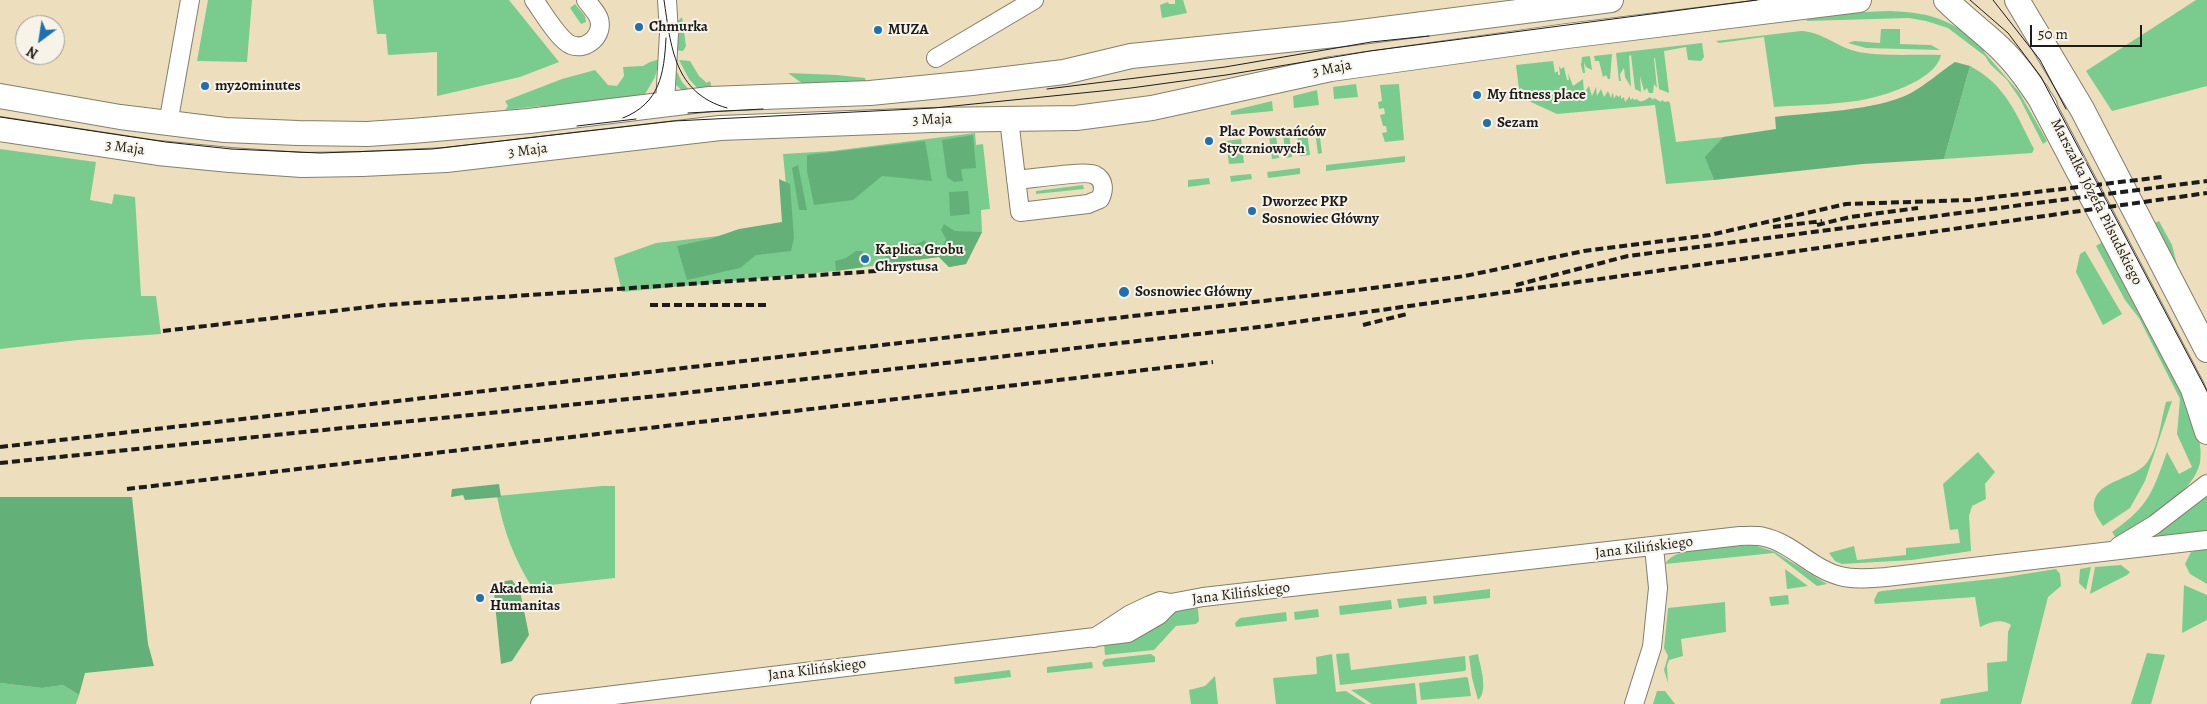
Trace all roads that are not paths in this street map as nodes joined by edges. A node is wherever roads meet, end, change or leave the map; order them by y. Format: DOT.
graph roads {
  1 [pos="190,0"];
  2 [pos="534,0"];
  3 [pos="586,0"];
  4 [pos="667,0"];
  5 [pos="1034,0"];
  6 [pos="1611,0"];
  7 [pos="1859,0"];
  8 [pos="1944,0"];
  9 [pos="2018,0"];
  10 [pos="936,58"];
  11 [pos="0,96"];
  12 [pos="666,103"];
  13 [pos="1009,120"];
  14 [pos="168,124"];
  15 [pos="0,129"];
  16 [pos="1016,180"];
  17 [pos="2207,350"];
  18 [pos="2207,432"];
  19 [pos="2207,484"];
  20 [pos="2207,540"];
  21 [pos="1654,547"];
  22 [pos="2107,552"];
  23 [pos="588,701"];
  24 [pos="540,704"];
  25 [pos="1634,704"];
  1 -- 14 [label="street"];
  2 -- 3 [label="street"];
  4 -- 12 [label="street"];
  5 -- 10 [label="street"];
  6 -- 12 [label="main road, 3 Maja"];
  7 -- 13 [label="main road, 3 Maja"];
  8 -- 18 [label="main road, Marszałka Józefa Piłsudskiego"];
  9 -- 17 [label="main road, Marszałka Józefa Piłsudskiego"];
  11 -- 14 [label="main road, 3 Maja"];
  12 -- 14 [label="main road, 3 Maja"];
  13 -- 15 [label="main road, 3 Maja"];
  13 -- 16 [label="street"];
  16 -- 16 [label="street"];
  19 -- 22 [label="street, Jana Kilińskiego"];
  20 -- 22 [label="street, Jana Kilińskiego"];
  21 -- 22 [label="street, Jana Kilińskiego"];
  21 -- 23 [label="street, Jana Kilińskiego"];
  21 -- 25 [label="street"];
  23 -- 24 [label="street, Jana Kilińskiego"];
}
